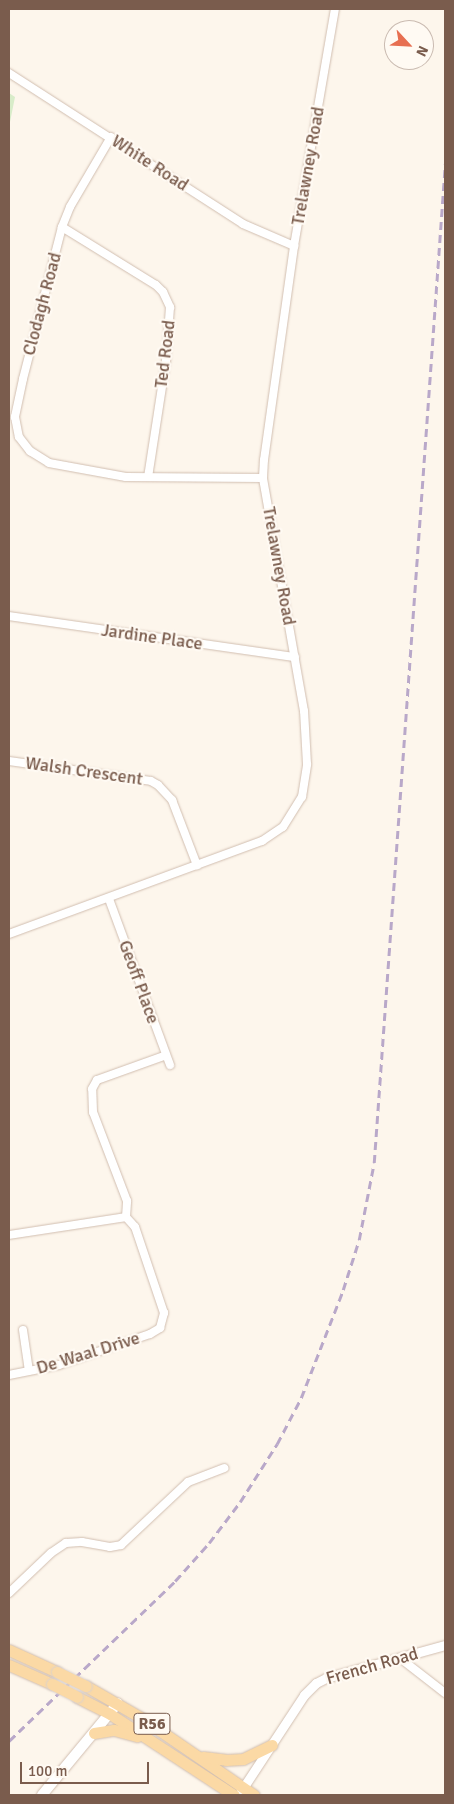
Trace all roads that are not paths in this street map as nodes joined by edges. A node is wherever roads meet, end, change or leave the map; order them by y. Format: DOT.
graph roads {
  1 [pos="335,9"];
  2 [pos="9,73"];
  3 [pos="111,137"];
  4 [pos="62,227"];
  5 [pos="294,246"];
  6 [pos="148,477"];
  7 [pos="263,478"];
  8 [pos="9,616"];
  9 [pos="295,657"];
  10 [pos="9,761"];
  11 [pos="197,865"];
  12 [pos="108,899"];
  13 [pos="9,933"];
  14 [pos="164,1056"];
  15 [pos="170,1065"];
  16 [pos="126,1216"];
  17 [pos="9,1235"];
  18 [pos="23,1330"];
  19 [pos="29,1371"];
  20 [pos="9,1375"];
  21 [pos="224,1468"];
  22 [pos="9,1593"];
  23 [pos="445,1645"];
  24 [pos="9,1650"];
  25 [pos="400,1658"];
  26 [pos="9,1665"];
  27 [pos="445,1693"];
  28 [pos="118,1703"];
  29 [pos="110,1714"];
  30 [pos="94,1733"];
  31 [pos="146,1737"];
  32 [pos="272,1745"];
  33 [pos="198,1756"];
  34 [pos="240,1791"];
  35 [pos="42,1795"];
  36 [pos="234,1795"];
  37 [pos="254,1795"];
  1 -- 5 [label="street, Trelawney Road"];
  2 -- 3 [label="street, White Road"];
  3 -- 4 [label="street, Clodagh Road"];
  3 -- 5 [label="street, White Road"];
  4 -- 6 [label="street, Ted Road"];
  4 -- 6 [label="street, Clodagh Road"];
  5 -- 7 [label="street, Trelawney Road"];
  6 -- 7 [label="street, Clodagh Road"];
  7 -- 9 [label="street, Trelawney Road"];
  8 -- 9 [label="street, Jardine Place"];
  9 -- 11 [label="street, Trelawney Road"];
  10 -- 11 [label="street, Walsh Crescent"];
  11 -- 12 [label="street, Trelawney Road"];
  12 -- 13 [label="street, Trelawney Road"];
  12 -- 14 [label="street, Geoff Place"];
  14 -- 15 [label="street, Geoff Place"];
  14 -- 16 [label="street"];
  16 -- 17 [label="street"];
  16 -- 19 [label="street, De Waal Drive"];
  18 -- 19 [label="street"];
  19 -- 20 [label="street, De Waal Drive"];
  21 -- 22 [label="street"];
  23 -- 25 [label="street, French Road"];
  24 -- 28 [label="main road, R56, bridge"];
  25 -- 27 [label="street"];
  25 -- 32 [label="street, French Road"];
  26 -- 29 [label="main road, R56, bridge"];
  28 -- 29 [label="main road"];
  28 -- 33 [label="main road, R56"];
  29 -- 30 [label="main road"];
  29 -- 31 [label="main road, R56"];
  30 -- 31 [label="main road"];
  30 -- 35 [label="main road"];
  31 -- 36 [label="main road, R56"];
  32 -- 33 [label="main road"];
  32 -- 34 [label="street, French Road"];
  33 -- 34 [label="main road, R56"];
  34 -- 37 [label="main road, R56"];
}
